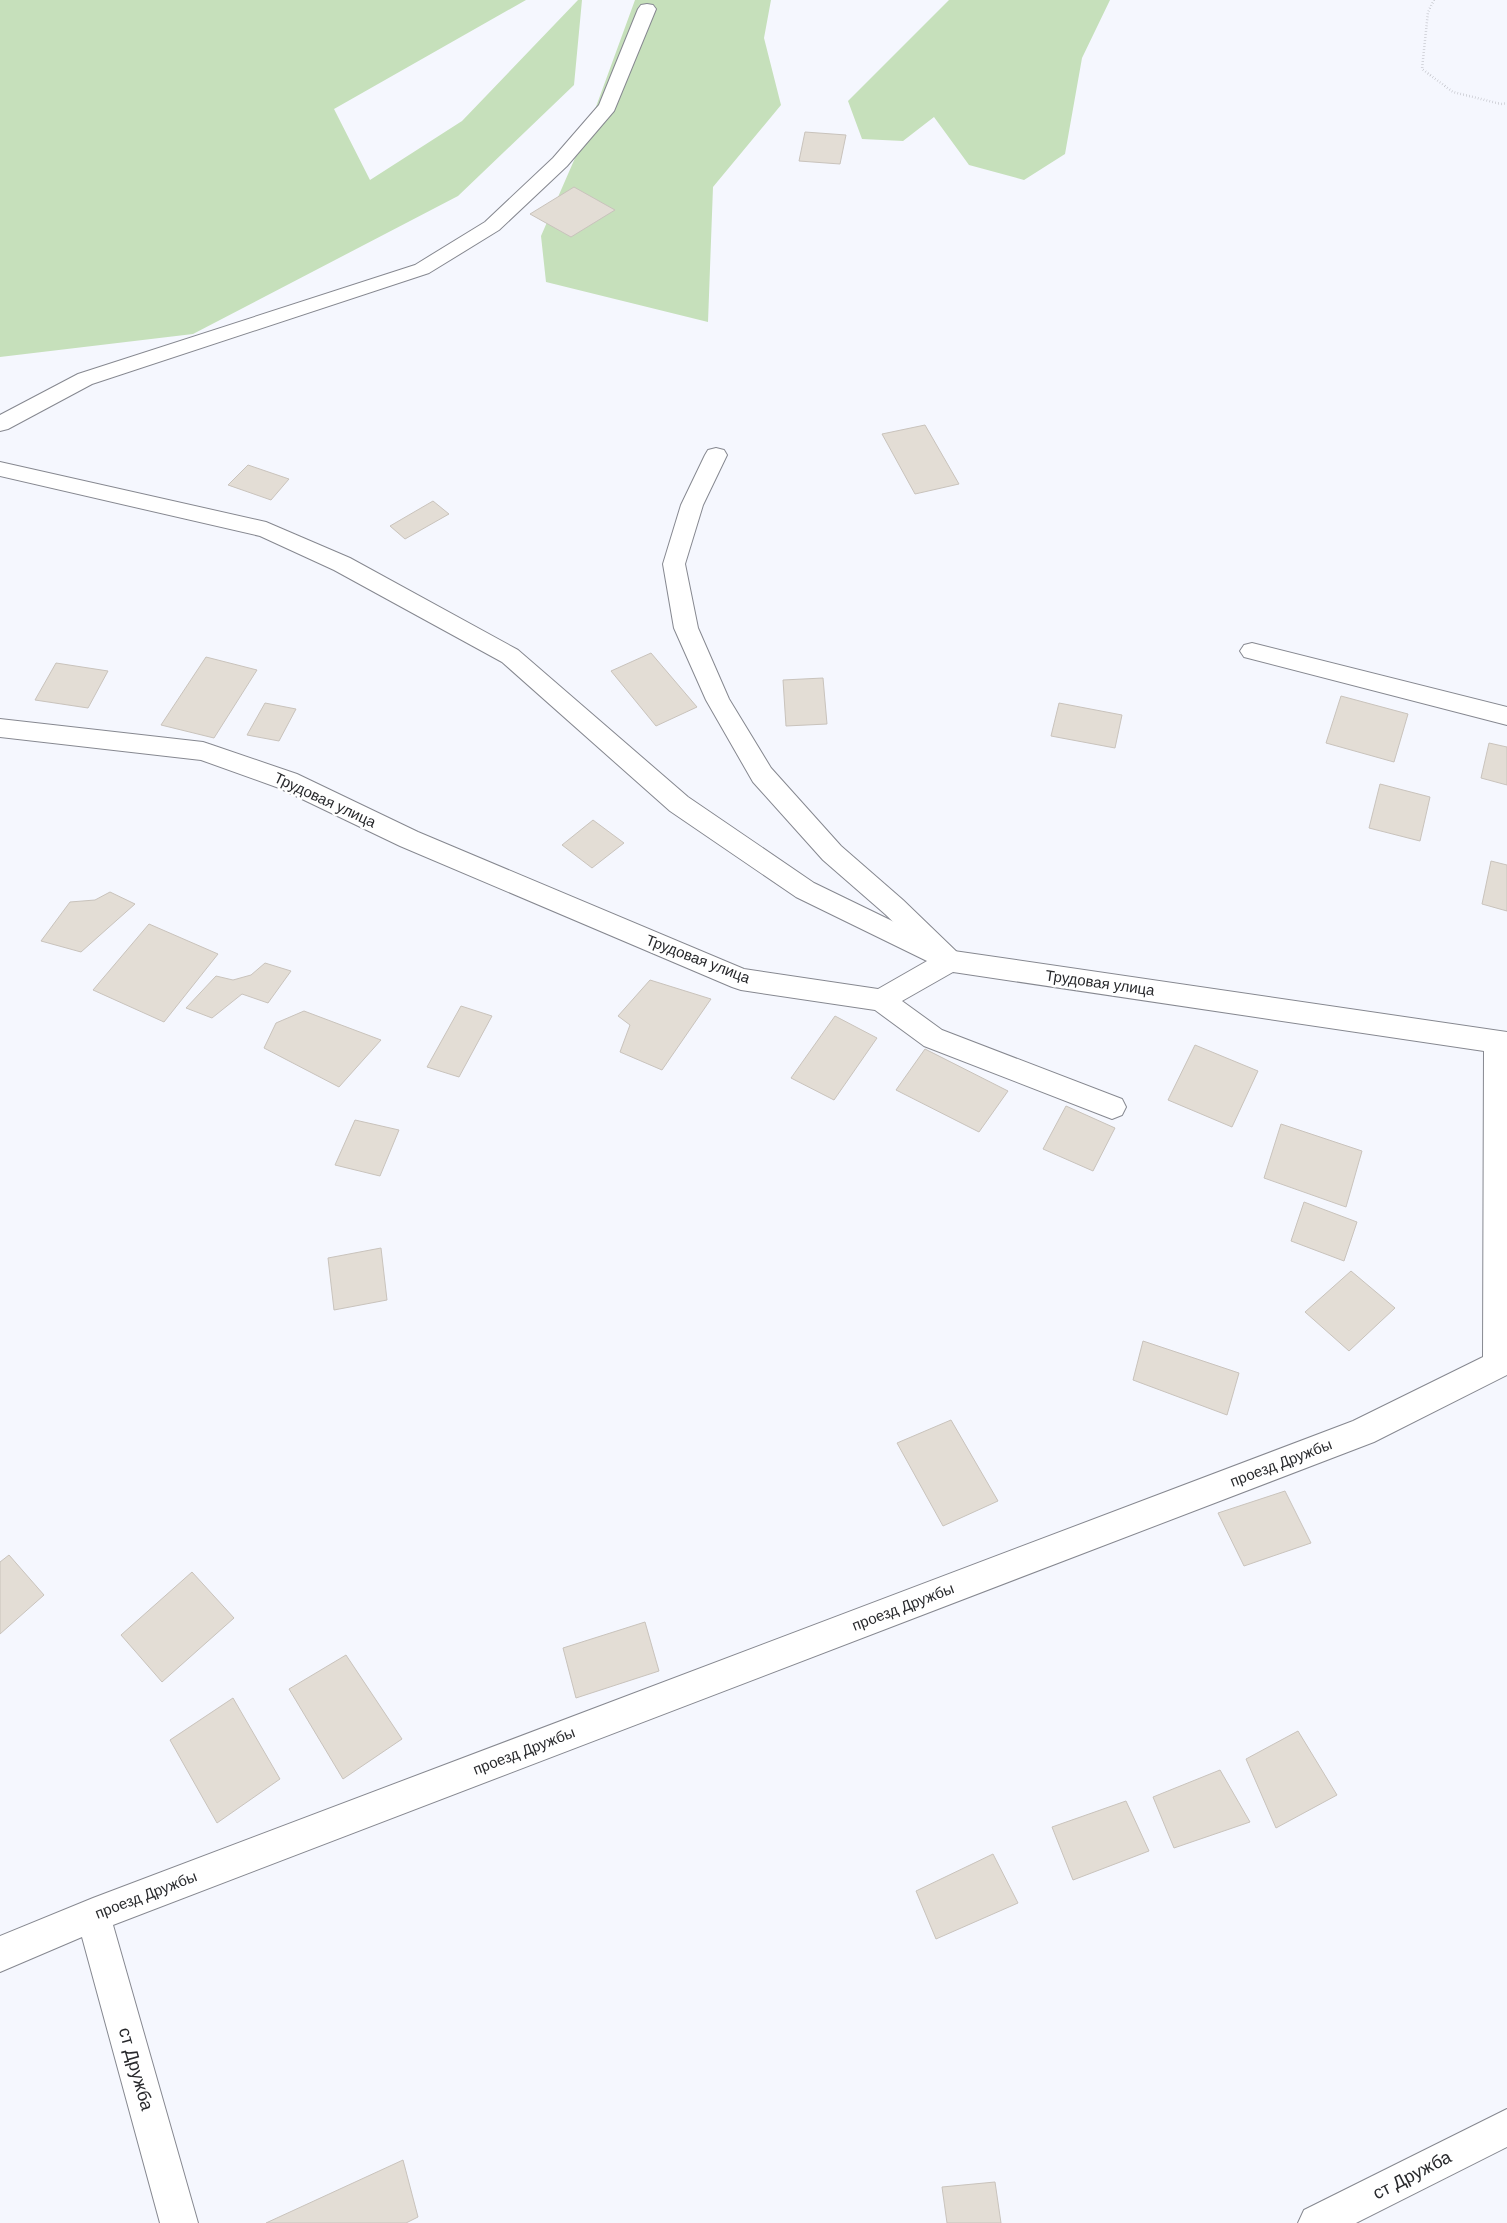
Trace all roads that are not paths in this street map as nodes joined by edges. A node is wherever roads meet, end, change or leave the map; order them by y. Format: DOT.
graph roads {
  1 [pos="647,9"];
  2 [pos="0,424"];
  3 [pos="716,455"];
  4 [pos="0,469"];
  5 [pos="1252,650"];
  6 [pos="1507,716"];
  7 [pos="0,728"];
  8 [pos="950,961"];
  9 [pos="881,1000"];
  10 [pos="1502,1042"];
  11 [pos="1112,1107"];
  12 [pos="1503,1364"];
  13 [pos="93,1915"];
  14 [pos="0,1954"];
  15 [pos="1507,2127"];
  16 [pos="179,2223"];
  17 [pos="1317,2223"];
  1 -- 2 [label="street"];
  3 -- 8 [label="street"];
  4 -- 8 [label="street, Трудовая улица"];
  5 -- 6 [label="street"];
  7 -- 9 [label="street, Трудовая улица"];
  8 -- 9 [label="street"];
  8 -- 10 [label="street, Трудовая улица"];
  9 -- 11 [label="street"];
  10 -- 12 [label="street, проезд Дружбы"];
  12 -- 13 [label="street, проезд Дружбы"];
  13 -- 14 [label="street, проезд Дружбы"];
  13 -- 16 [label="street, ст Дружба"];
  15 -- 17 [label="street, ст Дружба"];
}
